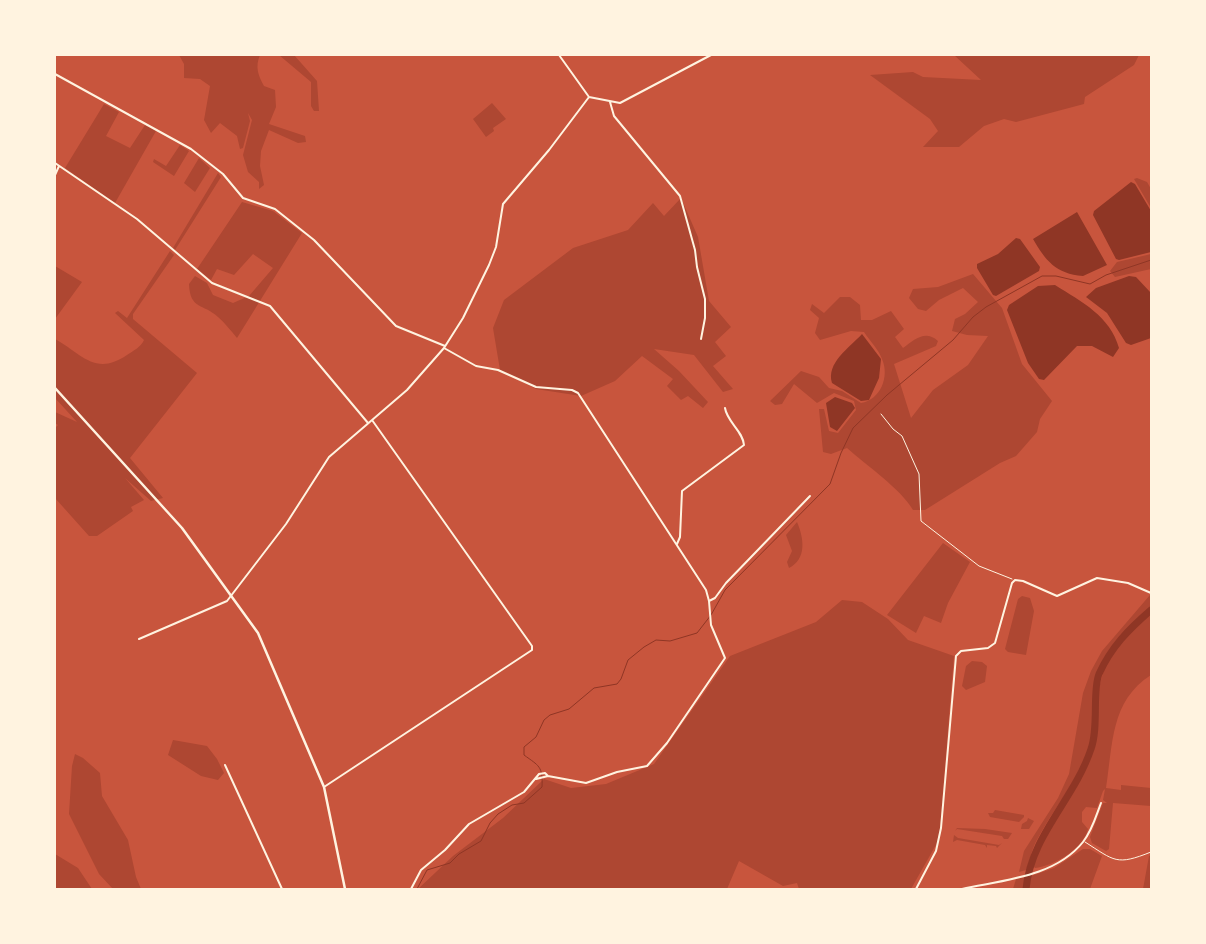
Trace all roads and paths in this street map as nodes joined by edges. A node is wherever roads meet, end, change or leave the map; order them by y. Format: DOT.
graph roads {
  1 [pos="559,55"];
  2 [pos="711,55"];
  3 [pos="55,74"];
  4 [pos="589,97"];
  5 [pos="610,102"];
  6 [pos="55,163"];
  7 [pos="60,166"];
  8 [pos="55,175"];
  9 [pos="702,339"];
  10 [pos="444,347"];
  11 [pos="55,388"];
  12 [pos="725,408"];
  13 [pos="881,414"];
  14 [pos="372,420"];
  15 [pos="368,423"];
  16 [pos="810,496"];
  17 [pos="677,544"];
  18 [pos="1015,580"];
  19 [pos="1151,593"];
  20 [pos="232,595"];
  21 [pos="710,601"];
  22 [pos="139,639"];
  23 [pos="225,765"];
  24 [pos="548,776"];
  25 [pos="535,779"];
  26 [pos="324,787"];
  27 [pos="1101,803"];
  28 [pos="1084,841"];
  29 [pos="1151,852"];
  30 [pos="282,889"];
  31 [pos="344,889"];
  32 [pos="411,889"];
  33 [pos="916,889"];
  34 [pos="962,889"];
  1 -- 4 [label="street"];
  2 -- 5 [label="street"];
  3 -- 10 [label="street"];
  4 -- 5 [label="street"];
  4 -- 10 [label="street"];
  5 -- 9 [label="street"];
  6 -- 7 [label="street"];
  7 -- 8 [label="street"];
  7 -- 15 [label="street"];
  10 -- 14 [label="street"];
  10 -- 17 [label="street"];
  11 -- 20 [label="street"];
  12 -- 17 [label="street"];
  13 -- 18 [label="path"];
  14 -- 15 [label="street"];
  14 -- 26 [label="street"];
  15 -- 20 [label="street"];
  16 -- 21 [label="street"];
  17 -- 21 [label="street"];
  18 -- 19 [label="street"];
  18 -- 33 [label="street"];
  20 -- 22 [label="street"];
  20 -- 26 [label="street"];
  21 -- 24 [label="street"];
  23 -- 30 [label="street"];
  24 -- 25 [label="street"];
  24 -- 25 [label="street"];
  25 -- 32 [label="street"];
  26 -- 31 [label="street"];
  27 -- 28 [label="street"];
  28 -- 29 [label="lane"];
  28 -- 34 [label="street"];
}
